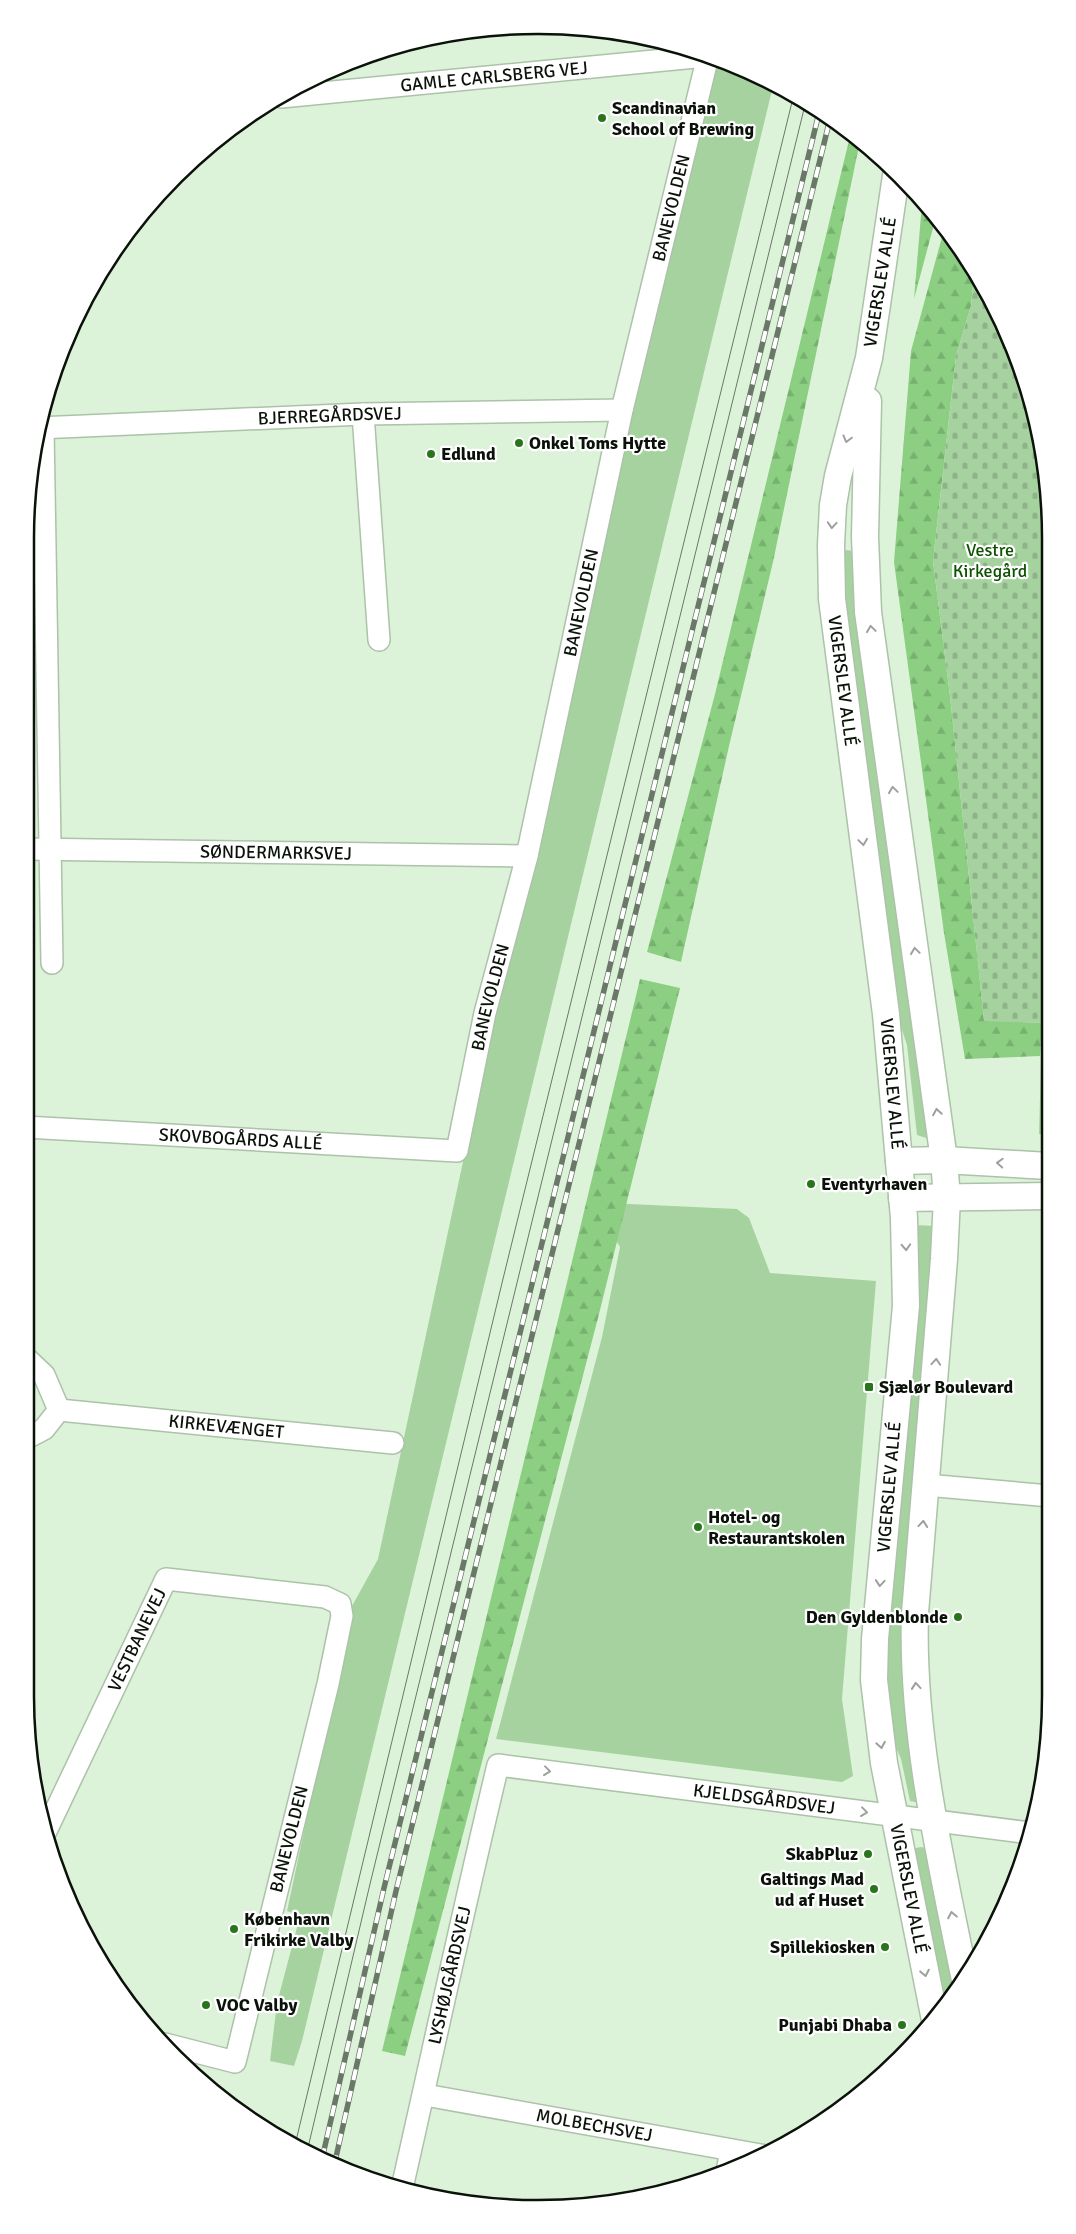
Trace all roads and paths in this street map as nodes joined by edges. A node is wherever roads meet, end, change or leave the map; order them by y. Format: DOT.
graph roads {
  1 [pos="690,58"];
  2 [pos="705,63"];
  3 [pos="297,95"];
  4 [pos="895,181"];
  5 [pos="868,358"];
  6 [pos="622,410"];
  7 [pos="363,414"];
  8 [pos="46,428"];
  9 [pos="41,455"];
  10 [pos="379,640"];
  11 [pos="34,849"];
  12 [pos="50,850"];
  13 [pos="527,856"];
  14 [pos="52,963"];
  15 [pos="34,1128"];
  16 [pos="457,1151"];
  17 [pos="944,1160"];
  18 [pos="899,1161"];
  19 [pos="1042,1166"];
  20 [pos="1042,1196"];
  21 [pos="902,1198"];
  22 [pos="947,1198"];
  23 [pos="34,1366"];
  24 [pos="59,1410"];
  25 [pos="34,1434"];
  26 [pos="393,1443"];
  27 [pos="926,1484"];
  28 [pos="1042,1495"];
  29 [pos="340,1604"];
  30 [pos="498,1765"];
  31 [pos="894,1816"];
  32 [pos="935,1821"];
  33 [pos="50,1823"];
  34 [pos="1023,1832"];
  35 [pos="963,1967"];
  36 [pos="933,2009"];
  37 [pos="176,2047"];
  38 [pos="424,2095"];
  39 [pos="731,2150"];
  40 [pos="750,2153"];
  41 [pos="729,2163"];
  42 [pos="403,2182"];
  1 -- 3 [label="street, GAMLE CARLSBERG VEJ"];
  2 -- 6 [label="street, BANEVOLDEN"];
  4 -- 5 [label="street, VIGERSLEV ALLÉ"];
  17 -- 5 [label="street, VIGERSLEV ALLÉ, one-way"];
  5 -- 18 [label="street, VIGERSLEV ALLÉ, one-way"];
  6 -- 7 [label="street, BJERREGÅRDSVEJ"];
  6 -- 13 [label="street, BANEVOLDEN"];
  7 -- 8 [label="street, BJERREGÅRDSVEJ"];
  7 -- 10 [label="street"];
  9 -- 12 [label="street"];
  11 -- 12 [label="street, SØNDERMARKSVEJ"];
  12 -- 13 [label="street, SØNDERMARKSVEJ"];
  12 -- 14 [label="street"];
  13 -- 16 [label="street, BANEVOLDEN"];
  15 -- 16 [label="street, SKOVBOGÅRDS ALLÉ"];
  17 -- 18 [label="street"];
  19 -- 17 [label="street, one-way"];
  17 -- 22 [label="street, VIGERSLEV ALLÉ"];
  18 -- 21 [label="street, VIGERSLEV ALLÉ"];
  20 -- 22 [label="street"];
  21 -- 22 [label="street"];
  21 -- 31 [label="street, VIGERSLEV ALLÉ, one-way"];
  27 -- 22 [label="street, VIGERSLEV ALLÉ, one-way"];
  23 -- 24 [label="street"];
  24 -- 25 [label="street"];
  24 -- 26 [label="street, KIRKEVÆNGET"];
  27 -- 28 [label="street"];
  32 -- 27 [label="street, VIGERSLEV ALLÉ, one-way"];
  29 -- 33 [label="street, VESTBANEVEJ"];
  29 -- 37 [label="street, BANEVOLDEN"];
  30 -- 31 [label="street, KJELDSGÅRDSVEJ, one-way"];
  30 -- 38 [label="street, LYSHØJGÅRDSVEJ"];
  31 -- 32 [label="street, KJELDSGÅRDSVEJ"];
  31 -- 36 [label="street, VIGERSLEV ALLÉ, one-way"];
  32 -- 34 [label="street, KJELDSGÅRDSVEJ"];
  35 -- 32 [label="street, VIGERSLEV ALLÉ, one-way"];
  38 -- 39 [label="street, MOLBECHSVEJ"];
  38 -- 42 [label="street, LYSHØJGÅRDSVEJ"];
  39 -- 40 [label="street, MOLBECHSVEJ"];
  39 -- 41 [label="street"];
}
